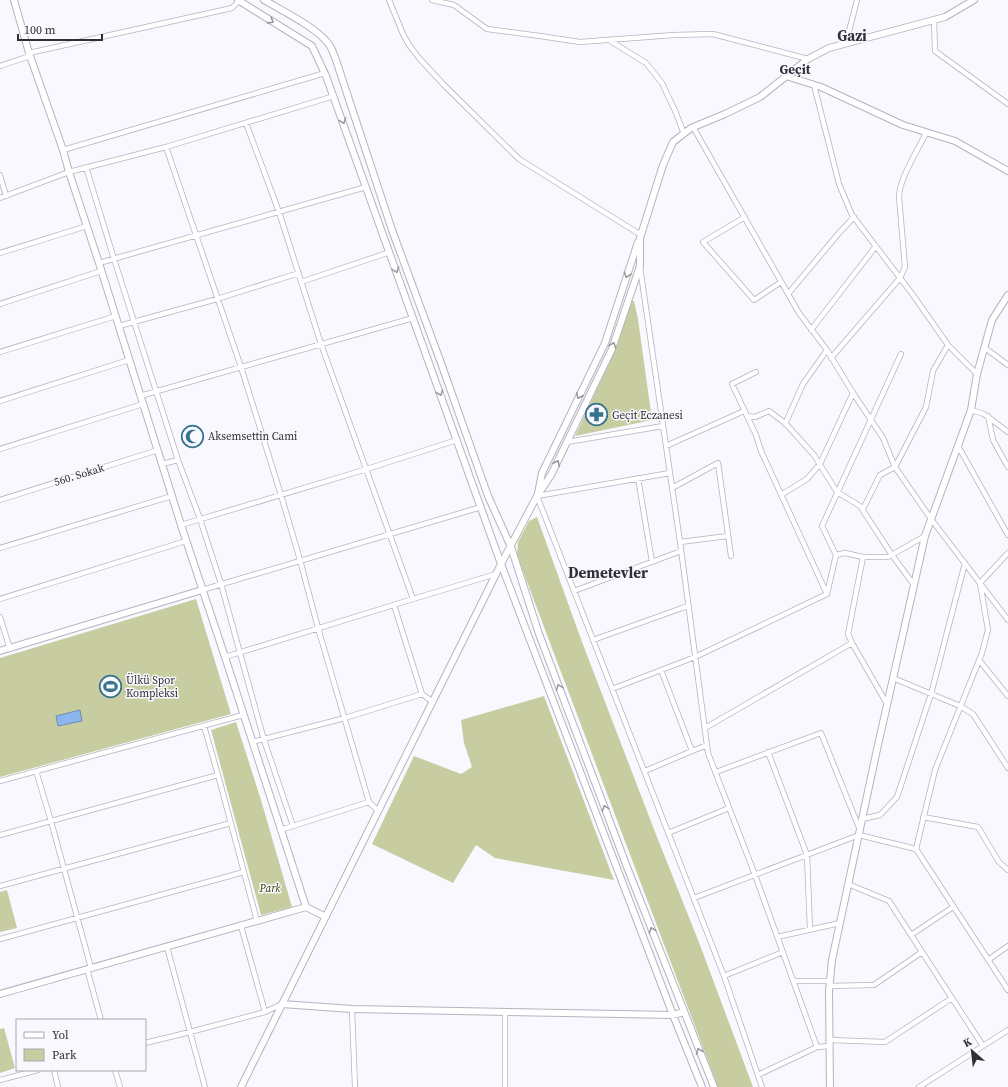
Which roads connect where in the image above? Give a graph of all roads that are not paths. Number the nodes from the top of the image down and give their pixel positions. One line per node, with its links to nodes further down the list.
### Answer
1 (14, 0): 12 (street)
2 (238, 0): 12 (street); 15 (street, one-way to 15)
3 (264, 0): 116 (street)
4 (389, 0): 38 (street)
5 (432, 0): 8 (street)
6 (857, 0): 11 (street)
7 (974, 0): 9 (street)
8 (454, 2): 10 (street)
9 (934, 20): 11 (street); 19 (street)
10 (610, 40): 13 (street); 23 (street)
11 (849, 42): 13 (street)
12 (30, 55): 14 (street); 25 (street)
13 (808, 58): 16 (street)
14 (0, 66)
15 (325, 73): 18 (street); 25 (street)
16 (786, 76): 17 (street); 21 (street)
17 (814, 85): 22 (street); 35 (street)
18 (334, 96): 20 (street); 30 (street, one-way to 30)
19 (1008, 104)
20 (246, 123): 24 (street); 33 (street)
21 (693, 127): 23 (street); 34 (street)
22 (926, 133): 27 (street); 47 (street)
23 (684, 134): 38 (street)
24 (166, 147): 26 (street); 37 (street)
25 (62, 150): 28 (street)
26 (86, 167): 28 (street); 42 (street)
27 (1008, 171)
28 (69, 172): 31 (street); 36 (street)
29 (0, 175): 31 (street)
30 (366, 187): 33 (street); 40 (street)
31 (6, 196): 32 (street)
32 (0, 198)
33 (279, 212): 37 (street); 46 (street)
34 (745, 217): 49 (street); 49 (street)
35 (854, 217): 39 (street); 50 (street)
36 (87, 226): 41 (street); 43 (street)
37 (196, 236): 42 (street); 52 (street)
38 (640, 237): 44 (street); 103 (street, one-way to 103)
39 (876, 246): 47 (street); 58 (street)
40 (390, 252): 48 (street); 55 (street, one-way to 55)
41 (0, 253)
42 (114, 259): 43 (street); 56 (street)
43 (99, 263): 45 (street)
44 (640, 266): 82 (street); 85 (street, one-way to 44)
45 (102, 271): 53 (street); 54 (street)
46 (299, 273): 48 (street); 52 (street)
47 (900, 278): 60 (street); 65 (street)
48 (301, 282): 59 (street)
49 (781, 282): 50 (street)
50 (788, 294): 58 (street)
51 (1008, 295): 61 (street)
52 (217, 299): 56 (street); 68 (street)
53 (0, 304)
54 (116, 316): 57 (street); 63 (street)
55 (413, 318): 59 (street); 84 (street, one-way to 84)
56 (134, 322): 57 (street); 71 (street)
57 (119, 326): 66 (street)
58 (811, 330): 62 (street)
59 (321, 344): 68 (street); 95 (street)
60 (948, 345): 70 (street); 93 (street)
61 (985, 348): 67 (street); 70 (street)
62 (827, 350): 65 (street); 81 (street)
63 (0, 352)
64 (901, 354): 80 (street)
65 (831, 358): 72 (street)
66 (129, 360): 73 (street); 74 (street)
67 (1008, 365)
68 (241, 367): 71 (street); 100 (street)
69 (756, 372): 77 (street)
70 (977, 374): 76 (street)
71 (156, 391): 73 (street); 90 (street)
72 (853, 394): 80 (street); 92 (street)
73 (140, 396): 75 (street)
74 (0, 401)
75 (143, 404): 88 (street); 89 (street)
76 (971, 410): 79 (street); 87 (street)
77 (744, 411): 78 (street); 86 (street)
78 (747, 416): 81 (street); 101 (street)
79 (988, 416): 83 (street); 94 (street)
80 (871, 419): 93 (street); 99 (street)
81 (785, 424): 92 (street)
82 (663, 426): 85 (street); 86 (street)
83 (1008, 432)
84 (457, 440): 95 (street); 105 (street)
85 (567, 442): 103 (street, one-way to 85)
86 (666, 446): 96 (street)
87 (958, 446): 108 (street); 111 (street)
88 (0, 449)
89 (158, 450): 91 (street); 104 (street, 560. Sokak)
90 (178, 460): 91 (street); 107 (street)
91 (162, 464): 102 (street)
92 (820, 464): 99 (street); 101 (street)
93 (895, 467): 106 (street); 108 (street)
94 (1008, 467)
95 (367, 469): 100 (street); 110 (street)
96 (670, 473): 97 (street); 98 (street)
97 (638, 478): 103 (street); 125 (street)
98 (672, 488): 112 (street); 115 (street)
99 (838, 492): 106 (street); 120 (street)
100 (281, 495): 107 (street); 124 (street)
101 (781, 495): 134 (street)
102 (172, 496): 109 (street); 117 (street)
103 (537, 496): 116 (street); 133 (street)
104 (0, 500)
105 (481, 507): 110 (street); 127 (street)
106 (862, 509): 121 (street)
107 (200, 519): 109 (street); 130 (street)
108 (931, 519): 113 (street); 126 (street)
109 (181, 525): 114 (street)
110 (390, 534): 124 (street); 136 (street)
111 (1008, 535)
112 (728, 536): 115 (street); 122 (street)
113 (925, 536): 121 (street); 131 (street)
114 (186, 542): 132 (street); 135 (street)
115 (680, 542): 118 (street)
116 (511, 547): 127 (street); 222 (street, one-way to 116)
117 (0, 548)
118 (681, 552): 125 (street); 138 (street)
119 (1008, 553): 129 (street)
120 (836, 555): 123 (street); 134 (street)
121 (892, 555): 123 (street); 131 (street)
122 (731, 556)
123 (863, 557): 143 (street)
124 (300, 560): 130 (street); 141 (street)
125 (652, 562): 133 (street)
126 (965, 563): 129 (street); 154 (street)
127 (502, 564): 128 (street); 223 (street)
128 (496, 574): 136 (street); 156 (street)
129 (980, 583): 140 (street); 149 (street)
130 (221, 584): 132 (street); 146 (street)
131 (914, 585): 151 (street)
132 (202, 590): 144 (street); 147 (street)
133 (574, 591): 142 (street)
134 (827, 594): 148 (street)
135 (0, 599)
136 (413, 599): 137 (street)
137 (394, 605): 141 (street); 153 (street)
138 (688, 606): 142 (street); 148 (street)
139 (0, 618): 144 (street)
140 (1008, 620)
141 (318, 628): 146 (street); 160 (street)
142 (593, 640): 152 (street)
143 (852, 643): 157 (street); 162 (street)
144 (10, 649): 145 (street)
145 (0, 651)
146 (240, 652): 147 (street); 163 (street)
147 (225, 657): 159 (street)
148 (695, 657): 150 (street); 162 (street)
149 (979, 660): 155 (street); 158 (street)
150 (661, 670): 152 (street); 166 (street)
151 (893, 678): 154 (street); 157 (street)
152 (612, 689): 170 (street)
153 (422, 694): 156 (street); 160 (street)
154 (931, 694): 158 (street); 178 (street)
155 (1008, 696)
156 (433, 702): 176 (street)
157 (887, 704): 178 (street)
158 (960, 706): 168 (street); 177 (street)
159 (243, 715): 161 (street); 164 (street)
160 (345, 718): 163 (street); 174 (street)
161 (204, 726): 169 (street); 172 (street)
162 (705, 728): 165 (street)
163 (264, 740): 164 (street); 181 (street)
164 (252, 742): 182 (street)
165 (707, 746): 166 (street); 171 (street)
166 (692, 751): 170 (street)
167 (768, 752): 171 (street); 184 (street); 187 (street)
168 (1008, 768)
169 (36, 771): 173 (street); 179 (street)
170 (645, 771): 183 (street)
171 (716, 772): 175 (street)
172 (218, 775): 179 (street); 180 (street)
173 (0, 781)
174 (369, 802): 176 (street); 181 (street)
175 (729, 808): 183 (street); 191 (street)
176 (378, 811): 198 (street)
177 (923, 817): 186 (street); 189 (street)
178 (862, 819): 184 (street)
179 (51, 821): 185 (street); 188 (street)
180 (231, 823): 188 (street); 190 (street)
181 (293, 826): 182 (street)
182 (280, 830): 195 (street)
183 (668, 832): 194 (street)
184 (859, 833): 186 (street); 187 (street); 192 (street)
185 (0, 835)
186 (916, 849): 196 (street)
187 (807, 855): 191 (street); 202 (street)
188 (64, 868): 193 (street); 197 (street)
189 (1008, 870)
190 (244, 872): 197 (street); 199 (street)
191 (755, 875): 194 (street); 204 (street)
192 (848, 884): 200 (street); 203 (street)
193 (0, 886)
194 (694, 898): 212 (street)
195 (306, 907): 198 (street); 199 (street)
196 (954, 907): 203 (street); 210 (street)
197 (77, 917): 205 (street); 211 (street)
198 (326, 917): 218 (street)
199 (257, 921): 201 (street)
200 (840, 923): 202 (street); 214 (street)
201 (241, 926): 207 (street); 220 (street)
202 (810, 929): 204 (street)
203 (911, 935): 209 (street)
204 (777, 937): 208 (street)
205 (0, 939)
206 (1008, 946): 210 (street)
207 (167, 947): 211 (street); 226 (street)
208 (783, 952): 212 (street); 213 (street)
209 (922, 952): 214 (street); 217 (street)
210 (988, 960): 215 (street)
211 (89, 969): 216 (street); 224 (street)
212 (724, 976): 234 (street)
213 (793, 981): 214 (street); 230 (street)
214 (830, 984): 228 (street)
215 (1008, 990)
216 (0, 994)
217 (952, 998): 228 (street); 229 (street)
218 (282, 1004): 219 (street); 220 (street); 239 (street)
219 (352, 1009): 221 (street); 240 (street)
220 (265, 1012): 226 (street)
221 (505, 1012): 223 (street); 241 (street)
222 (684, 1012): 223 (street); 243 (street, one-way to 222)
223 (673, 1015): 242 (street)
224 (101, 1019)
225 (1008, 1030): 229 (street)
226 (190, 1032): 227 (street); 238 (street)
227 (146, 1042)
228 (830, 1043): 230 (street); 245 (street)
229 (983, 1046): 246 (street)
230 (817, 1047): 234 (street)
231 (34, 1071): 235 (street)
232 (54, 1071): 236 (street)
233 (115, 1071): 237 (street)
234 (758, 1075): 244 (street)
235 (0, 1080)
236 (58, 1087)
237 (120, 1087)
238 (205, 1087)
239 (241, 1087)
240 (355, 1087)
241 (505, 1087)
242 (702, 1087)
243 (714, 1087)
244 (762, 1087)
245 (830, 1087)
246 (919, 1087)

